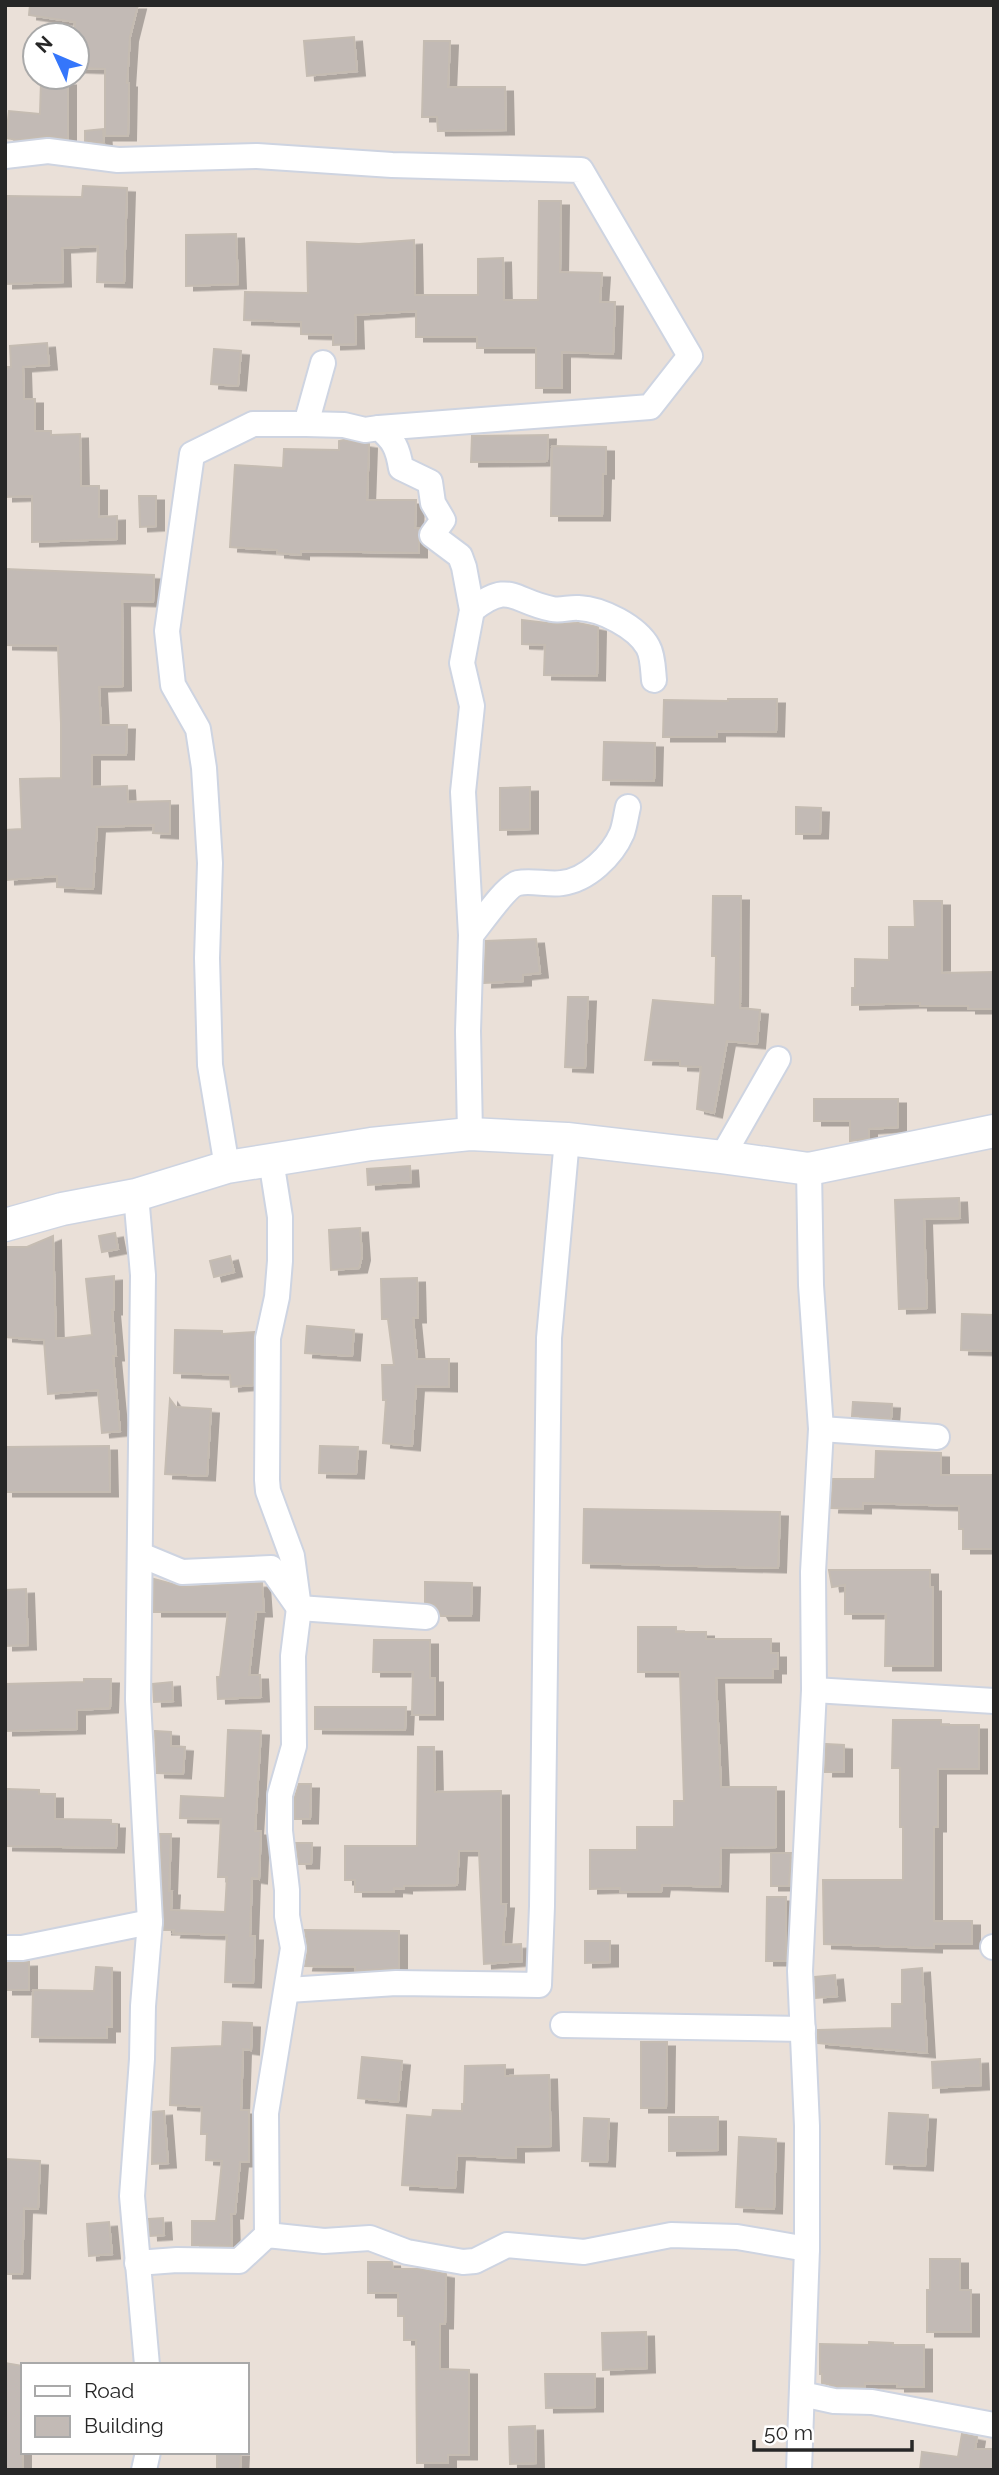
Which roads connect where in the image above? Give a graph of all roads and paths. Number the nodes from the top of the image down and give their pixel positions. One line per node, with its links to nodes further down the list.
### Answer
1 (5, 156): 4 (street)
2 (323, 363): 3 (street)
3 (306, 424): 4 (street); 15 (street)
4 (379, 428): 5 (street)
5 (472, 610): 6 (street); 8 (street)
6 (654, 680)
7 (628, 807): 8 (street)
8 (471, 935): 11 (street)
9 (778, 1059): 13 (street)
10 (994, 1131): 16 (street)
11 (470, 1134): 12 (street); 14 (street)
12 (567, 1139): 13 (street); 28 (street)
13 (722, 1157): 16 (street)
14 (271, 1160): 15 (street); 22 (street)
15 (227, 1167): 17 (street)
16 (810, 1169): 19 (street)
17 (136, 1195): 18 (street); 21 (street)
18 (5, 1225)
19 (821, 1429): 20 (street); 24 (street)
20 (937, 1437)
21 (141, 1555): 22 (street); 26 (street)
22 (299, 1608): 23 (street); 28 (street)
23 (426, 1617)
24 (814, 1690): 25 (street); 30 (street)
25 (994, 1701)
26 (150, 1922): 27 (street); 33 (street)
27 (5, 1948)
28 (288, 1990): 31 (street)
29 (564, 2025): 30 (street)
30 (803, 2029): 32 (street)
31 (267, 2235): 32 (street); 33 (street)
32 (807, 2249): 35 (street)
33 (137, 2263): 34 (street)
34 (147, 2363)
35 (802, 2394): 36 (street); 37 (street)
36 (994, 2425)
37 (799, 2470)

